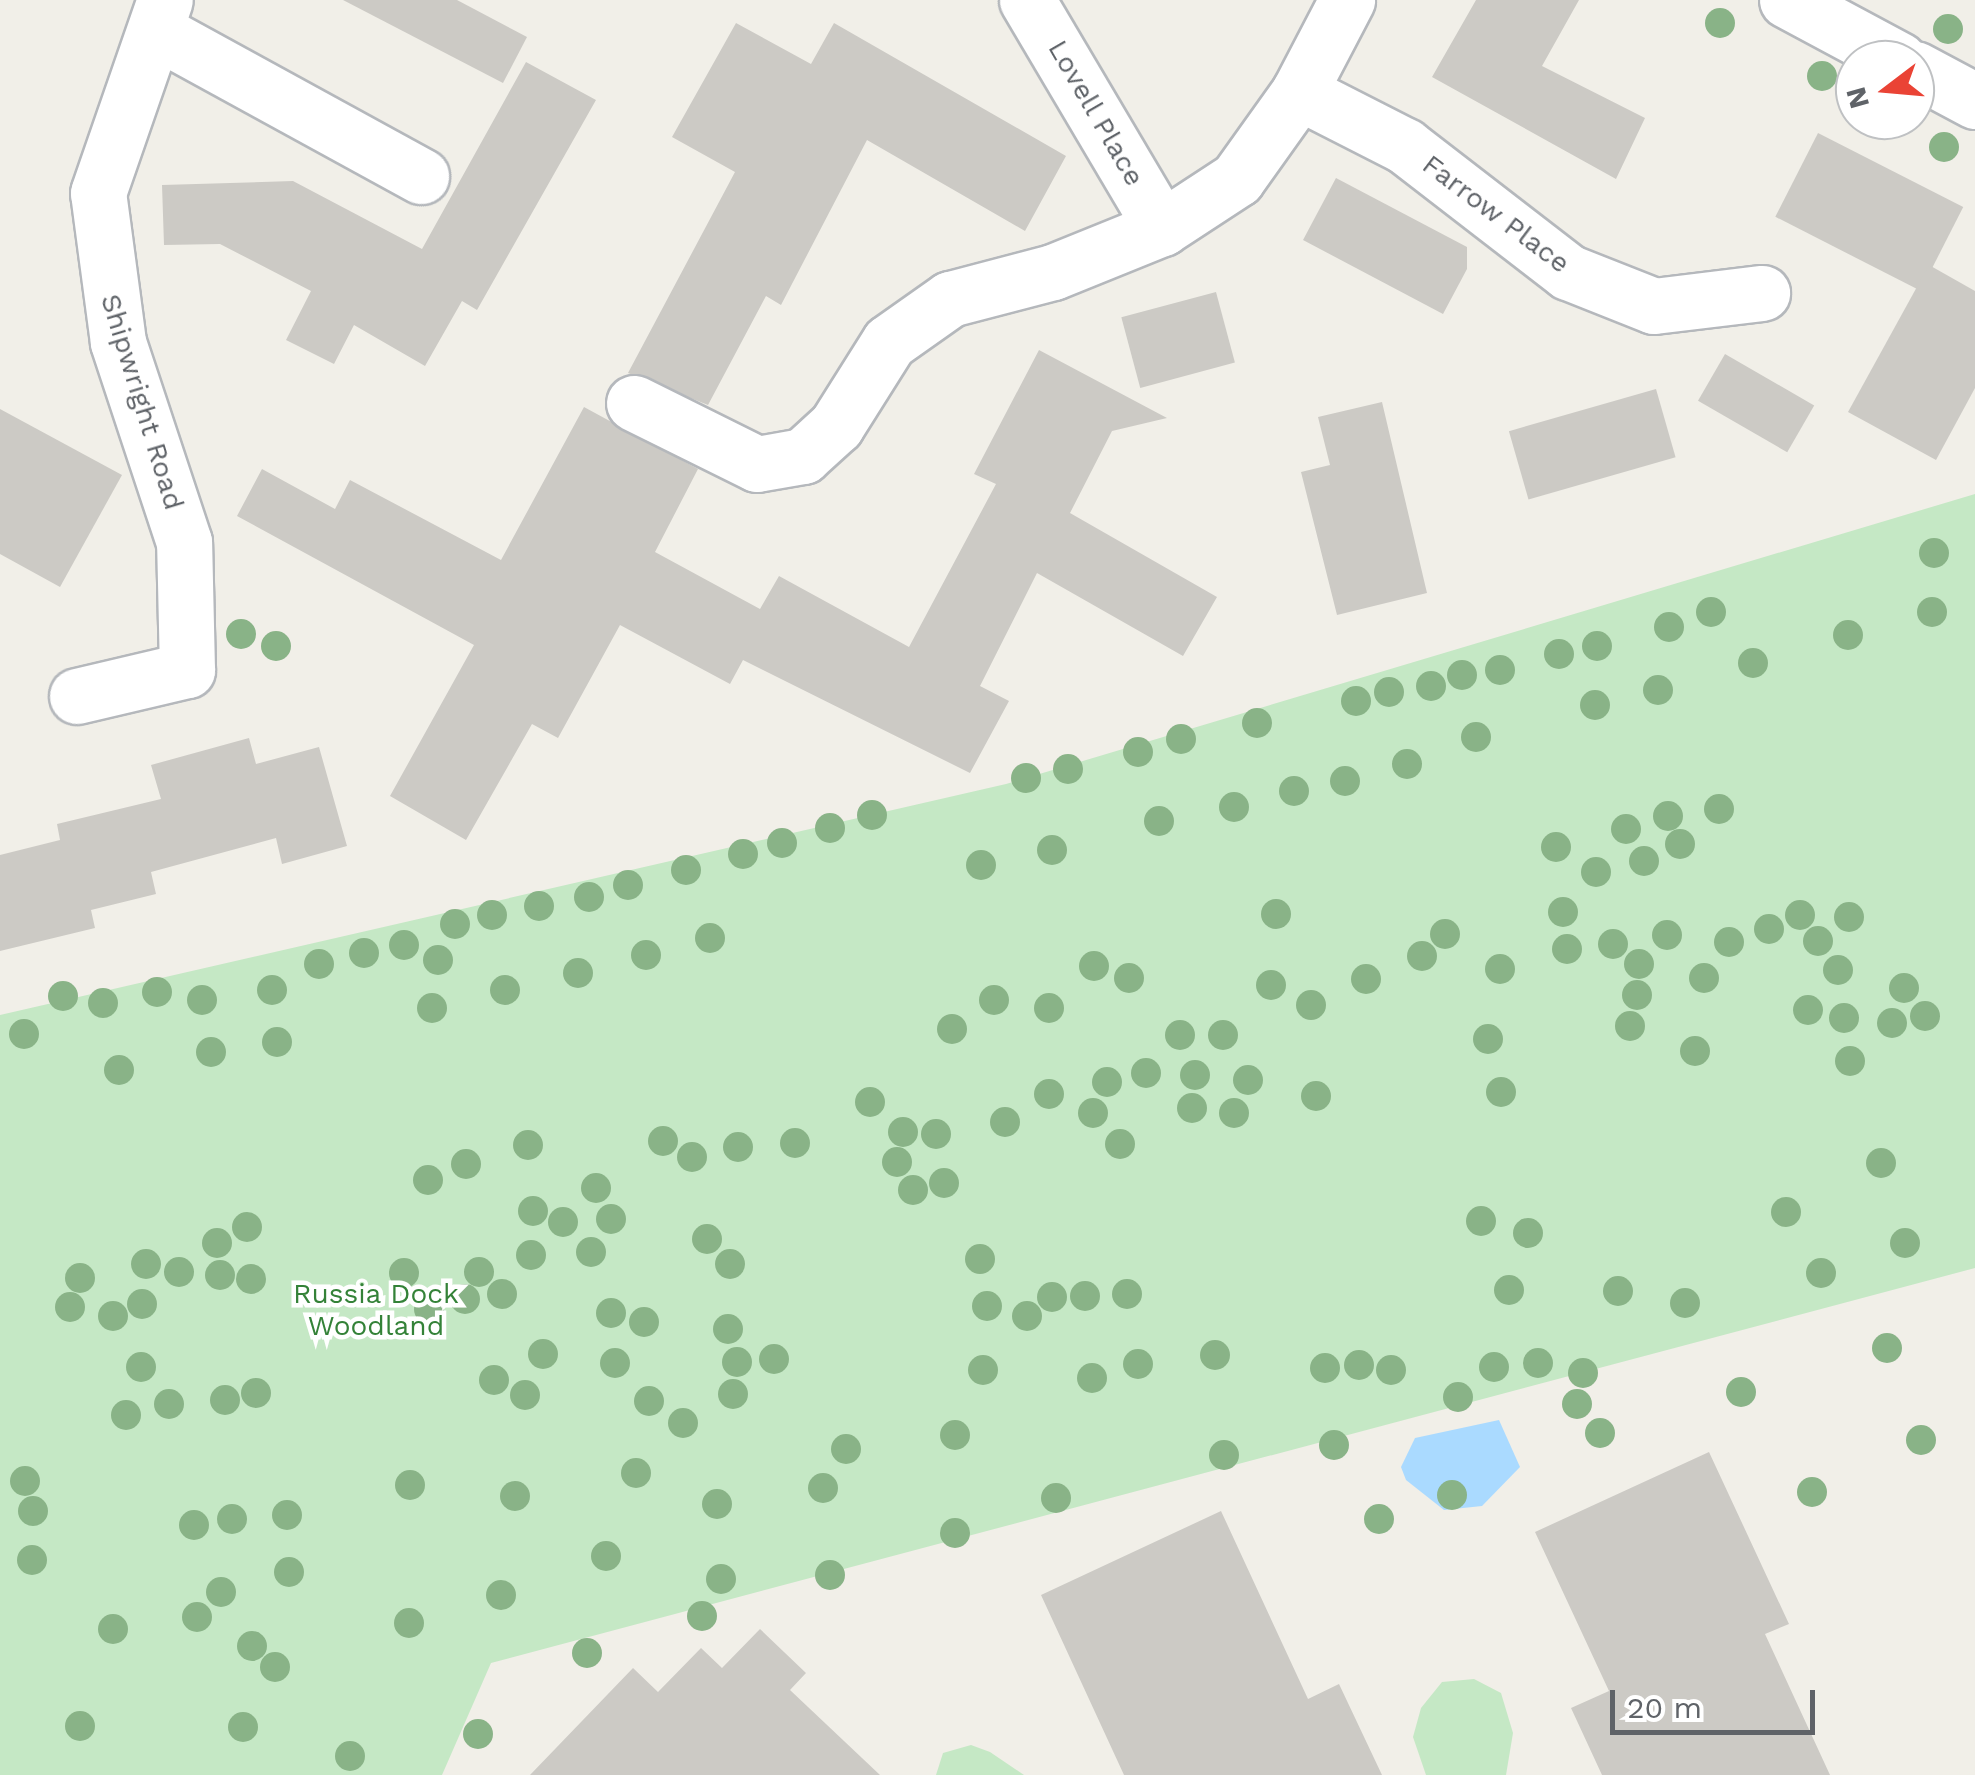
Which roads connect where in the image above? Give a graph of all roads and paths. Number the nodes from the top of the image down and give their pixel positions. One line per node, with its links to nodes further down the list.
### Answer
1 (1027, 0): 10 (street, Lovell Place)
2 (1346, 0): 7 (street)
3 (1787, 0): 5 (street)
4 (162, 16): 9 (street, Shipwright Road); 13 (street, Shipwright Road)
5 (1862, 40)
6 (1935, 80): 8 (street)
7 (1299, 92): 10 (street); 11 (street, Farrow Place)
8 (1975, 101)
9 (422, 176)
10 (1162, 228): 12 (street)
11 (1762, 293)
12 (634, 403)
13 (77, 696)

